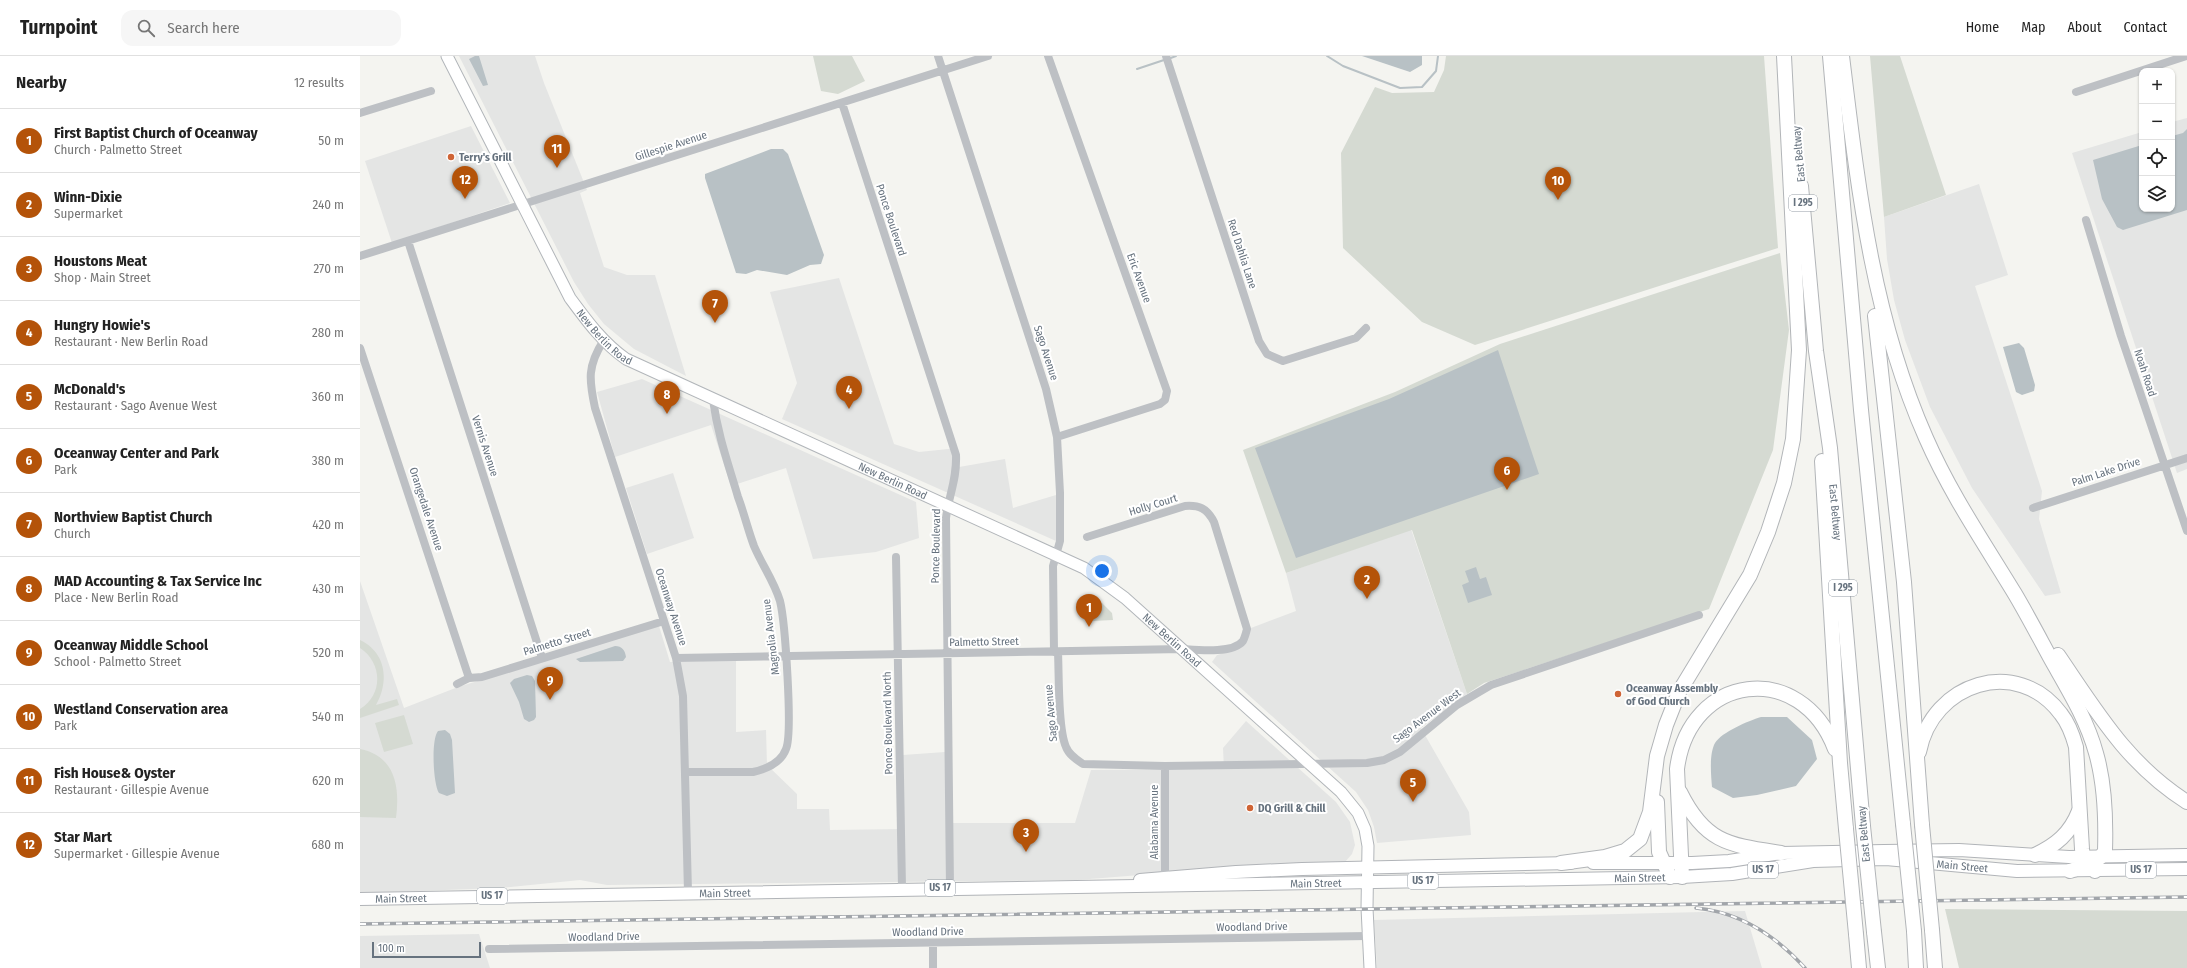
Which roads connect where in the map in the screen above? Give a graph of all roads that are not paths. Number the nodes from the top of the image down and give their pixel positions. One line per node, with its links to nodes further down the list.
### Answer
1 (447, 56): 16 (street, New Berlin Road)
2 (938, 56): 11 (street, Sago Avenue)
3 (988, 56): 11 (street, Gillespie Avenue)
4 (1048, 56): 26 (street, Eric Avenue)
5 (1166, 56): 21 (street, Red Dahlia Lane)
6 (1784, 56): 48 (highway)
7 (1790, 56): 24 (highway, East Beltway / I 295)
8 (1830, 56): 83 (highway, bridge)
9 (1842, 56): 17 (highway)
10 (2186, 56): 13 (street)
11 (943, 71): 14 (street, Gillespie Avenue); 26 (street, Sago Avenue)
12 (431, 91): 15 (street)
13 (2076, 92)
14 (842, 103): 16 (street, Gillespie Avenue); 29 (street, Ponce Boulevard)
15 (360, 113)
16 (522, 205): 19 (street, Gillespie Avenue); 22 (street, New Berlin Road)
17 (1863, 215): 35 (highway); 53 (highway)
18 (2086, 220): 28 (street, Noah Road)
19 (408, 241): 20 (street, Gillespie Avenue); 44 (street, Vernis Avenue)
20 (360, 256)
21 (1366, 328)
22 (604, 340): 25 (street, New Berlin Road); 38 (street, Oceanway Avenue)
23 (360, 348): 46 (street, Orangedale Avenue)
24 (1816, 350): 50 (highway); 82 (highway, East Beltway / I 295, bridge)
25 (713, 400): 29 (street, New Berlin Road); 43 (street, Magnolia Avenue)
26 (1057, 437): 33 (street, Sago Avenue)
27 (2187, 458): 28 (street, Palm Lake Drive)
28 (2166, 465): 30 (street, Palm Lake Drive); 31 (street, Noah Road)
29 (948, 504): 33 (street, New Berlin Road); 41 (street, Ponce Boulevard)
30 (2032, 508)
31 (2187, 531)
32 (1087, 537): 36 (street, Holly Court)
33 (1056, 553): 39 (street, New Berlin Road); 40 (street, Sago Avenue)
34 (896, 556): 42 (street, Ponce Boulevard North)
35 (2016, 596): 56 (highway); 61 (highway)
36 (1238, 597): 39 (street, Palmetto Street)
37 (1699, 615): 49 (street, Sago Avenue West)
38 (664, 621): 44 (street, Palmetto Street); 45 (street, Oceanway Avenue)
39 (1182, 649): 40 (street, Palmetto Street); 49 (street, New Berlin Road)
40 (1056, 652): 41 (street, Palmetto Street); 51 (street, Sago Avenue)
41 (947, 654): 42 (street, Palmetto Street); 73 (street, Ponce Boulevard)
42 (898, 655): 43 (street, Palmetto Street); 72 (street, Ponce Boulevard North)
43 (786, 656): 45 (street, Palmetto Street); 54 (street, Magnolia Avenue)
44 (542, 658): 46 (street, Palmetto Street)
45 (676, 658): 54 (street, Oceanway Avenue)
46 (469, 678): 47 (street, Palmetto Street)
47 (457, 684)
48 (1657, 756): 62 (highway); 63 (highway)
49 (1308, 762): 52 (street, Sago Avenue West); 65 (street, New Berlin Road)
50 (1840, 763): 55 (highway); 81 (highway, bridge)
51 (1083, 764): 52 (street, Sago Avenue West)
52 (1165, 766): 69 (street, Alabama Avenue)
53 (1916, 766): 57 (highway); 84 (highway, bridge)
54 (686, 772): 74 (street, Oceanway Avenue)
55 (1678, 788): 58 (highway); 68 (highway)
56 (2187, 802)
57 (2079, 810): 59 (highway); 64 (highway)
58 (1781, 853): 59 (main road, Main Street / US 17); 68 (main road, Main Street / US 17)
59 (2034, 855): 64 (main road, Main Street / US 17)
60 (2187, 855): 61 (main road, US 17)
61 (2102, 856): 64 (highway)
62 (1561, 863): 63 (main road, Main Street / US 17); 65 (main road, Main Street / US 17)
63 (1664, 864): 68 (highway)
64 (2089, 864): 66 (main road, Main Street / US 17); 67 (highway)
65 (1368, 868): 69 (main road, Main Street / US 17); 70 (street, New Berlin Road)
66 (2187, 869)
67 (2070, 871): 68 (main road, Main Street / US 17)
68 (1678, 872): 70 (main road, Main Street / US 17)
69 (1165, 877): 71 (main road, Main Street / US 17)
70 (1367, 882): 71 (main road, Main Street / US 17); 76 (street, New Berlin Road)
71 (1091, 885): 73 (main road, Main Street / US 17)
72 (902, 888): 73 (main road, Main Street / US 17); 74 (main road, Main Street / US 17)
73 (950, 888)
74 (688, 892): 75 (main road, Main Street / US 17)
75 (360, 899)
76 (1368, 936): 77 (street, Woodland Drive); 80 (street, New Berlin Road)
77 (933, 943): 78 (street, Woodland Drive); 79 (street)
78 (489, 949)
79 (933, 968)
80 (1370, 968)
81 (1860, 968)
82 (1878, 968)
83 (1916, 968)
84 (1936, 968)

